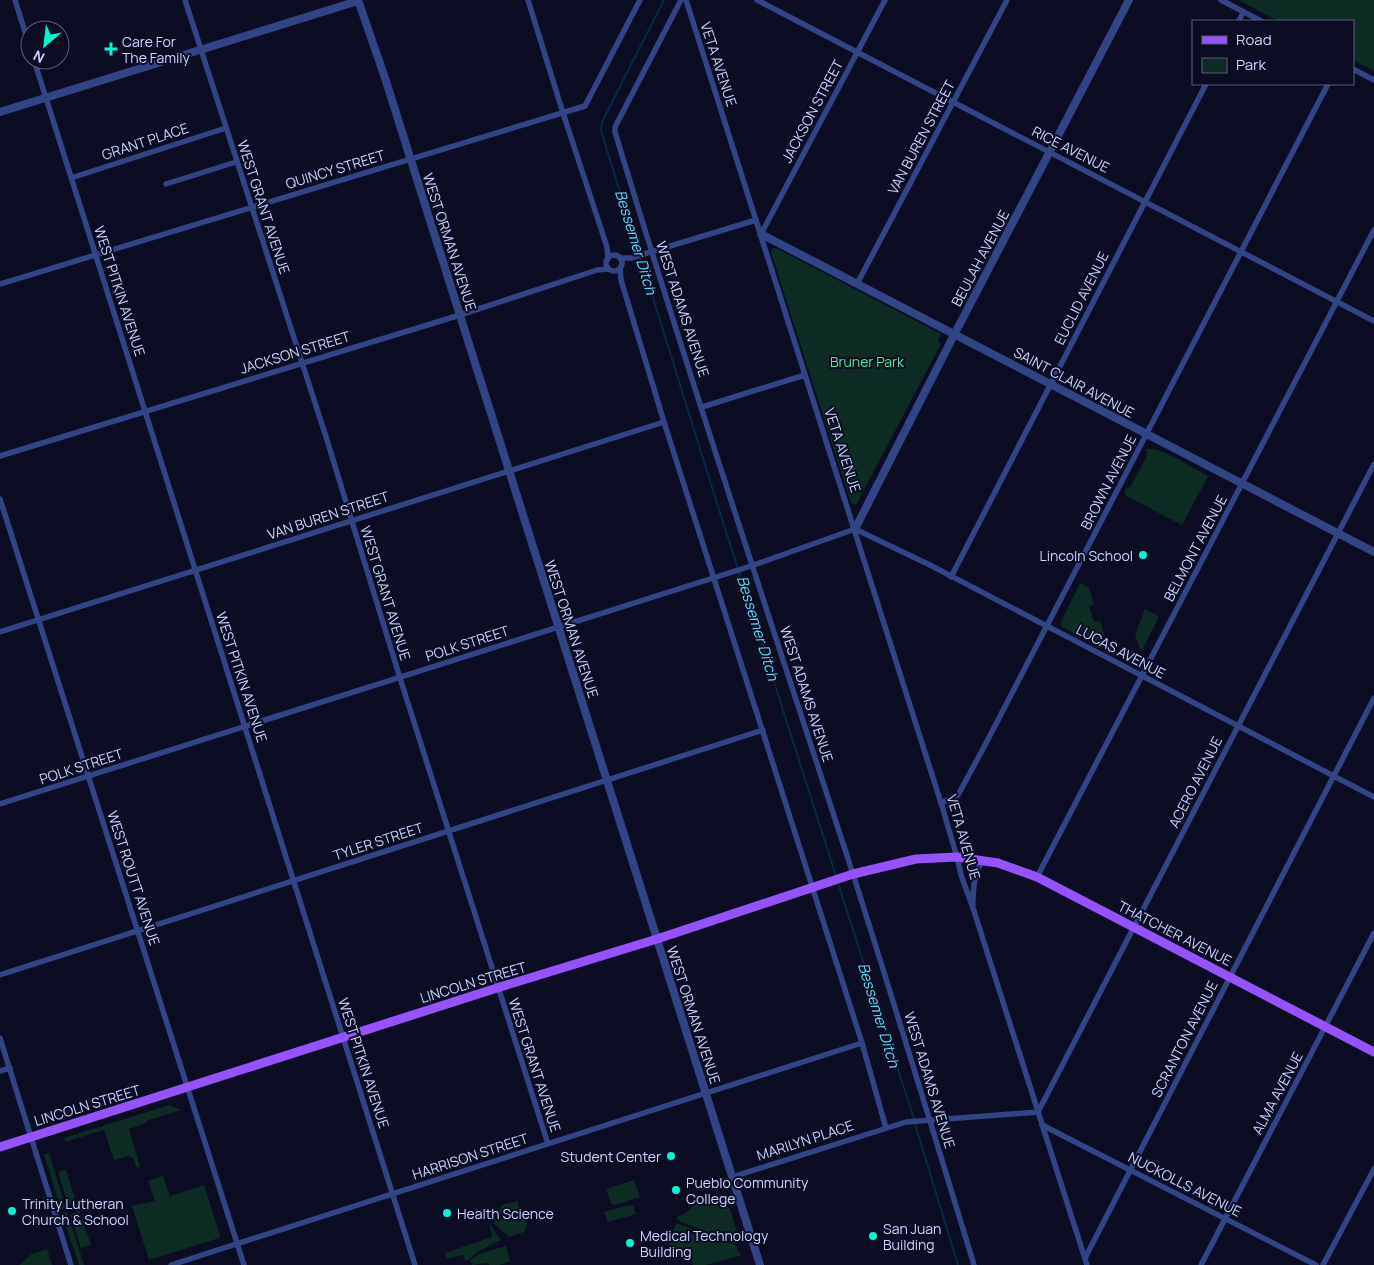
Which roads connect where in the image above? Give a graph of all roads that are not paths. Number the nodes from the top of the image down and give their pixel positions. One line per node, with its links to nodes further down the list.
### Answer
1 (15, 0): 14 (street)
2 (185, 0): 17 (street, WEST GRANT AVENUE)
3 (359, 0): 17 (street); 30 (street, WEST ORMAN AVENUE)
4 (528, 0): 27 (street)
5 (640, 0): 27 (street, QUINCY STREET)
6 (681, 0): 39 (street, WEST ADAMS AVENUE)
7 (686, 0): 36 (street, VETA AVENUE)
8 (885, 0): 18 (street, JACKSON STREET)
9 (1007, 0): 25 (street, VAN BUREN STREET)
10 (1129, 0): 29 (street, BEULAH AVENUE)
11 (1220, 0): 13 (street)
12 (760, 1): 18 (street, RICE AVENUE)
13 (1243, 12): 15 (street); 16 (street)
14 (21, 20)
15 (1239, 20)
16 (1259, 20)
17 (200, 50): 24 (street); 28 (street, WEST GRANT AVENUE)
18 (858, 52): 25 (street, RICE AVENUE); 38 (street, JACKSON STREET)
19 (37, 70): 24 (street, WEST PITKIN AVENUE)
20 (1354, 70): 21 (street)
21 (1374, 80)
22 (1205, 85): 34 (street, EUCLID AVENUE)
23 (1327, 85): 40 (street, BROWN AVENUE)
24 (46, 96): 26 (street); 32 (street, WEST PITKIN AVENUE)
25 (954, 102): 29 (street, RICE AVENUE); 44 (street, VAN BUREN STREET)
26 (0, 112)
27 (563, 113): 30 (street, QUINCY STREET); 42 (street)
28 (226, 128): 31 (street, WEST GRANT AVENUE); 32 (street, GRANT PLACE)
29 (1050, 153): 34 (street, RICE AVENUE); 48 (street, BEULAH AVENUE)
30 (411, 159): 35 (street, QUINCY STREET); 46 (street, WEST ORMAN AVENUE)
31 (236, 162): 33 (street); 35 (street, WEST GRANT AVENUE)
32 (71, 178): 41 (street, WEST PITKIN AVENUE)
33 (166, 184)
34 (1145, 202): 40 (street, RICE AVENUE); 51 (street, EUCLID AVENUE)
35 (252, 207): 41 (street, QUINCY STREET); 49 (street, WEST GRANT AVENUE)
36 (756, 220): 38 (street, VETA AVENUE); 39 (street, JACKSON STREET)
37 (1374, 230): 45 (street, BELMONT AVENUE)
38 (761, 234): 44 (street, SAINT CLAIR AVENUE); 50 (street, VETA AVENUE)
39 (648, 252): 42 (street, JACKSON STREET); 52 (street, WEST ADAMS AVENUE)
40 (1242, 252): 45 (street, RICE AVENUE); 55 (street, BROWN AVENUE)
41 (96, 255): 43 (street, QUINCY STREET); 53 (street, WEST PITKIN AVENUE)
42 (614, 263): 46 (street, JACKSON STREET); 54 (street)
43 (0, 284)
44 (857, 284): 48 (street, SAINT CLAIR AVENUE)
45 (1337, 301): 47 (street, RICE AVENUE); 60 (street, BELMONT AVENUE)
46 (460, 314): 49 (street, JACKSON STREET); 58 (street, WEST ORMAN AVENUE)
47 (1374, 321)
48 (954, 335): 51 (street, SAINT CLAIR AVENUE); 63 (street, BEULAH AVENUE)
49 (302, 363): 53 (street, JACKSON STREET); 62 (street, WEST GRANT AVENUE)
50 (805, 374): 52 (street); 63 (street, VETA AVENUE)
51 (1050, 384): 55 (street, SAINT CLAIR AVENUE); 68 (street, EUCLID AVENUE)
52 (702, 407): 66 (street, WEST ADAMS AVENUE)
53 (145, 411): 56 (street, JACKSON STREET); 67 (street, WEST PITKIN AVENUE)
54 (664, 422): 58 (street, VAN BUREN STREET); 69 (street)
55 (1146, 434): 60 (street, SAINT CLAIR AVENUE); 71 (street, BROWN AVENUE)
56 (0, 456)
57 (1374, 464): 59 (street, ACERO AVENUE)
58 (509, 471): 62 (street, VAN BUREN STREET); 72 (street, WEST ORMAN AVENUE)
59 (1372, 473): 64 (street, ACERO AVENUE)
60 (1243, 484): 64 (street, SAINT CLAIR AVENUE); 74 (street, BELMONT AVENUE)
61 (0, 499): 70 (street, WEST ROUTT AVENUE)
62 (351, 521): 67 (street, VAN BUREN STREET); 75 (street, WEST GRANT AVENUE)
63 (855, 529): 66 (street, POLK STREET); 68 (street, LUCAS AVENUE); 84 (street, VETA AVENUE)
64 (1338, 533): 65 (street, SAINT CLAIR AVENUE); 77 (street, ACERO AVENUE)
65 (1374, 552)
66 (751, 566): 69 (street, POLK STREET); 89 (street, WEST ADAMS AVENUE)
67 (195, 570): 70 (street, VAN BUREN STREET); 78 (street, WEST PITKIN AVENUE)
68 (951, 577): 71 (street, LUCAS AVENUE)
69 (714, 578): 72 (street, POLK STREET); 79 (street)
70 (38, 620): 73 (street, VAN BUREN STREET); 80 (street, WEST ROUTT AVENUE)
71 (1046, 626): 74 (street, LUCAS AVENUE); 84 (street, BROWN AVENUE)
72 (558, 627): 75 (street, POLK STREET); 82 (street, WEST ORMAN AVENUE)
73 (0, 632)
74 (1141, 676): 77 (street, LUCAS AVENUE); 90 (street, BELMONT AVENUE)
75 (400, 678): 78 (street, POLK STREET); 86 (street, WEST GRANT AVENUE)
76 (1374, 698): 81 (street, SCRANTON AVENUE)
77 (1237, 726): 81 (street, LUCAS AVENUE); 94 (street, ACERO AVENUE)
78 (245, 727): 80 (street, POLK STREET); 91 (street, WEST PITKIN AVENUE)
79 (763, 730): 82 (street, TYLER STREET); 92 (street)
80 (88, 776): 85 (street, POLK STREET); 95 (street, WEST ROUTT AVENUE)
81 (1333, 776): 83 (street, LUCAS AVENUE); 99 (street, SCRANTON AVENUE)
82 (607, 780): 86 (street, TYLER STREET); 97 (street, WEST ORMAN AVENUE)
83 (1374, 797)
84 (941, 802): 87 (street, VETA AVENUE)
85 (0, 804)
86 (449, 831): 91 (street, TYLER STREET); 100 (street, WEST GRANT AVENUE)
87 (957, 857): 88 (main road, THATCHER AVENUE); 89 (main road, LINCOLN STREET); 93 (street, VETA AVENUE)
88 (983, 860): 90 (main road, THATCHER AVENUE); 93 (street, VETA AVENUE)
89 (848, 875): 92 (main road, LINCOLN STREET); 111 (street, WEST ADAMS AVENUE)
90 (1037, 877): 94 (main road, THATCHER AVENUE)
91 (294, 881): 95 (street, TYLER STREET); 102 (street, WEST PITKIN AVENUE)
92 (812, 888): 97 (main road, LINCOLN STREET); 104 (street)
93 (973, 908): 110 (street, VETA AVENUE)
94 (1134, 927): 99 (main road, THATCHER AVENUE); 110 (street, ACERO AVENUE)
95 (137, 931): 98 (street, TYLER STREET); 108 (street, WEST ROUTT AVENUE)
96 (1374, 933): 101 (street, ALMA AVENUE)
97 (657, 939): 100 (main road, LINCOLN STREET); 109 (street, WEST ORMAN AVENUE)
98 (0, 975)
99 (1230, 977): 101 (main road, THATCHER AVENUE); 118 (street, SCRANTON AVENUE)
100 (497, 988): 102 (main road, LINCOLN STREET); 115 (street, WEST GRANT AVENUE)
101 (1325, 1027): 105 (main road, THATCHER AVENUE); 121 (street, ALMA AVENUE)
102 (343, 1037): 108 (main road, LINCOLN STREET); 120 (street, WEST PITKIN AVENUE)
103 (0, 1038): 106 (street)
104 (862, 1043): 109 (street, HARRISON STREET); 113 (street)
105 (1374, 1052)
106 (10, 1068): 107 (street); 114 (street)
107 (0, 1071)
108 (187, 1088): 114 (main road, LINCOLN STREET); 122 (street, WEST ROUTT AVENUE)
109 (706, 1094): 115 (street, HARRISON STREET); 119 (street, WEST ORMAN AVENUE)
110 (1038, 1112): 111 (street); 112 (street, VETA AVENUE)
111 (930, 1121): 113 (street, MARILYN PLACE); 129 (street, WEST ADAMS AVENUE)
112 (1042, 1125): 118 (street, NUCKOLLS AVENUE); 123 (street, VETA AVENUE)
113 (886, 1128): 119 (street, MARILYN PLACE)
114 (32, 1137): 116 (main road, LINCOLN STREET); 124 (street)
115 (548, 1144): 120 (street, HARRISON STREET)
116 (0, 1147)
117 (1374, 1169): 133 (street)
118 (1130, 1170): 121 (street, NUCKOLLS AVENUE); 123 (street, SCRANTON AVENUE)
119 (732, 1177): 128 (street, WEST ORMAN AVENUE)
120 (392, 1194): 122 (street, HARRISON STREET); 127 (street, WEST PITKIN AVENUE)
121 (1225, 1219): 131 (street, ALMA AVENUE); 132 (street, NUCKOLLS AVENUE)
122 (237, 1244): 125 (street, HARRISON STREET); 126 (street, WEST ROUTT AVENUE)
123 (1085, 1258): 130 (street, VETA AVENUE)
124 (72, 1265)
125 (171, 1265)
126 (244, 1265)
127 (415, 1265)
128 (760, 1265)
129 (974, 1265)
130 (1087, 1265)
131 (1201, 1265)
132 (1316, 1265)
133 (1323, 1265)

